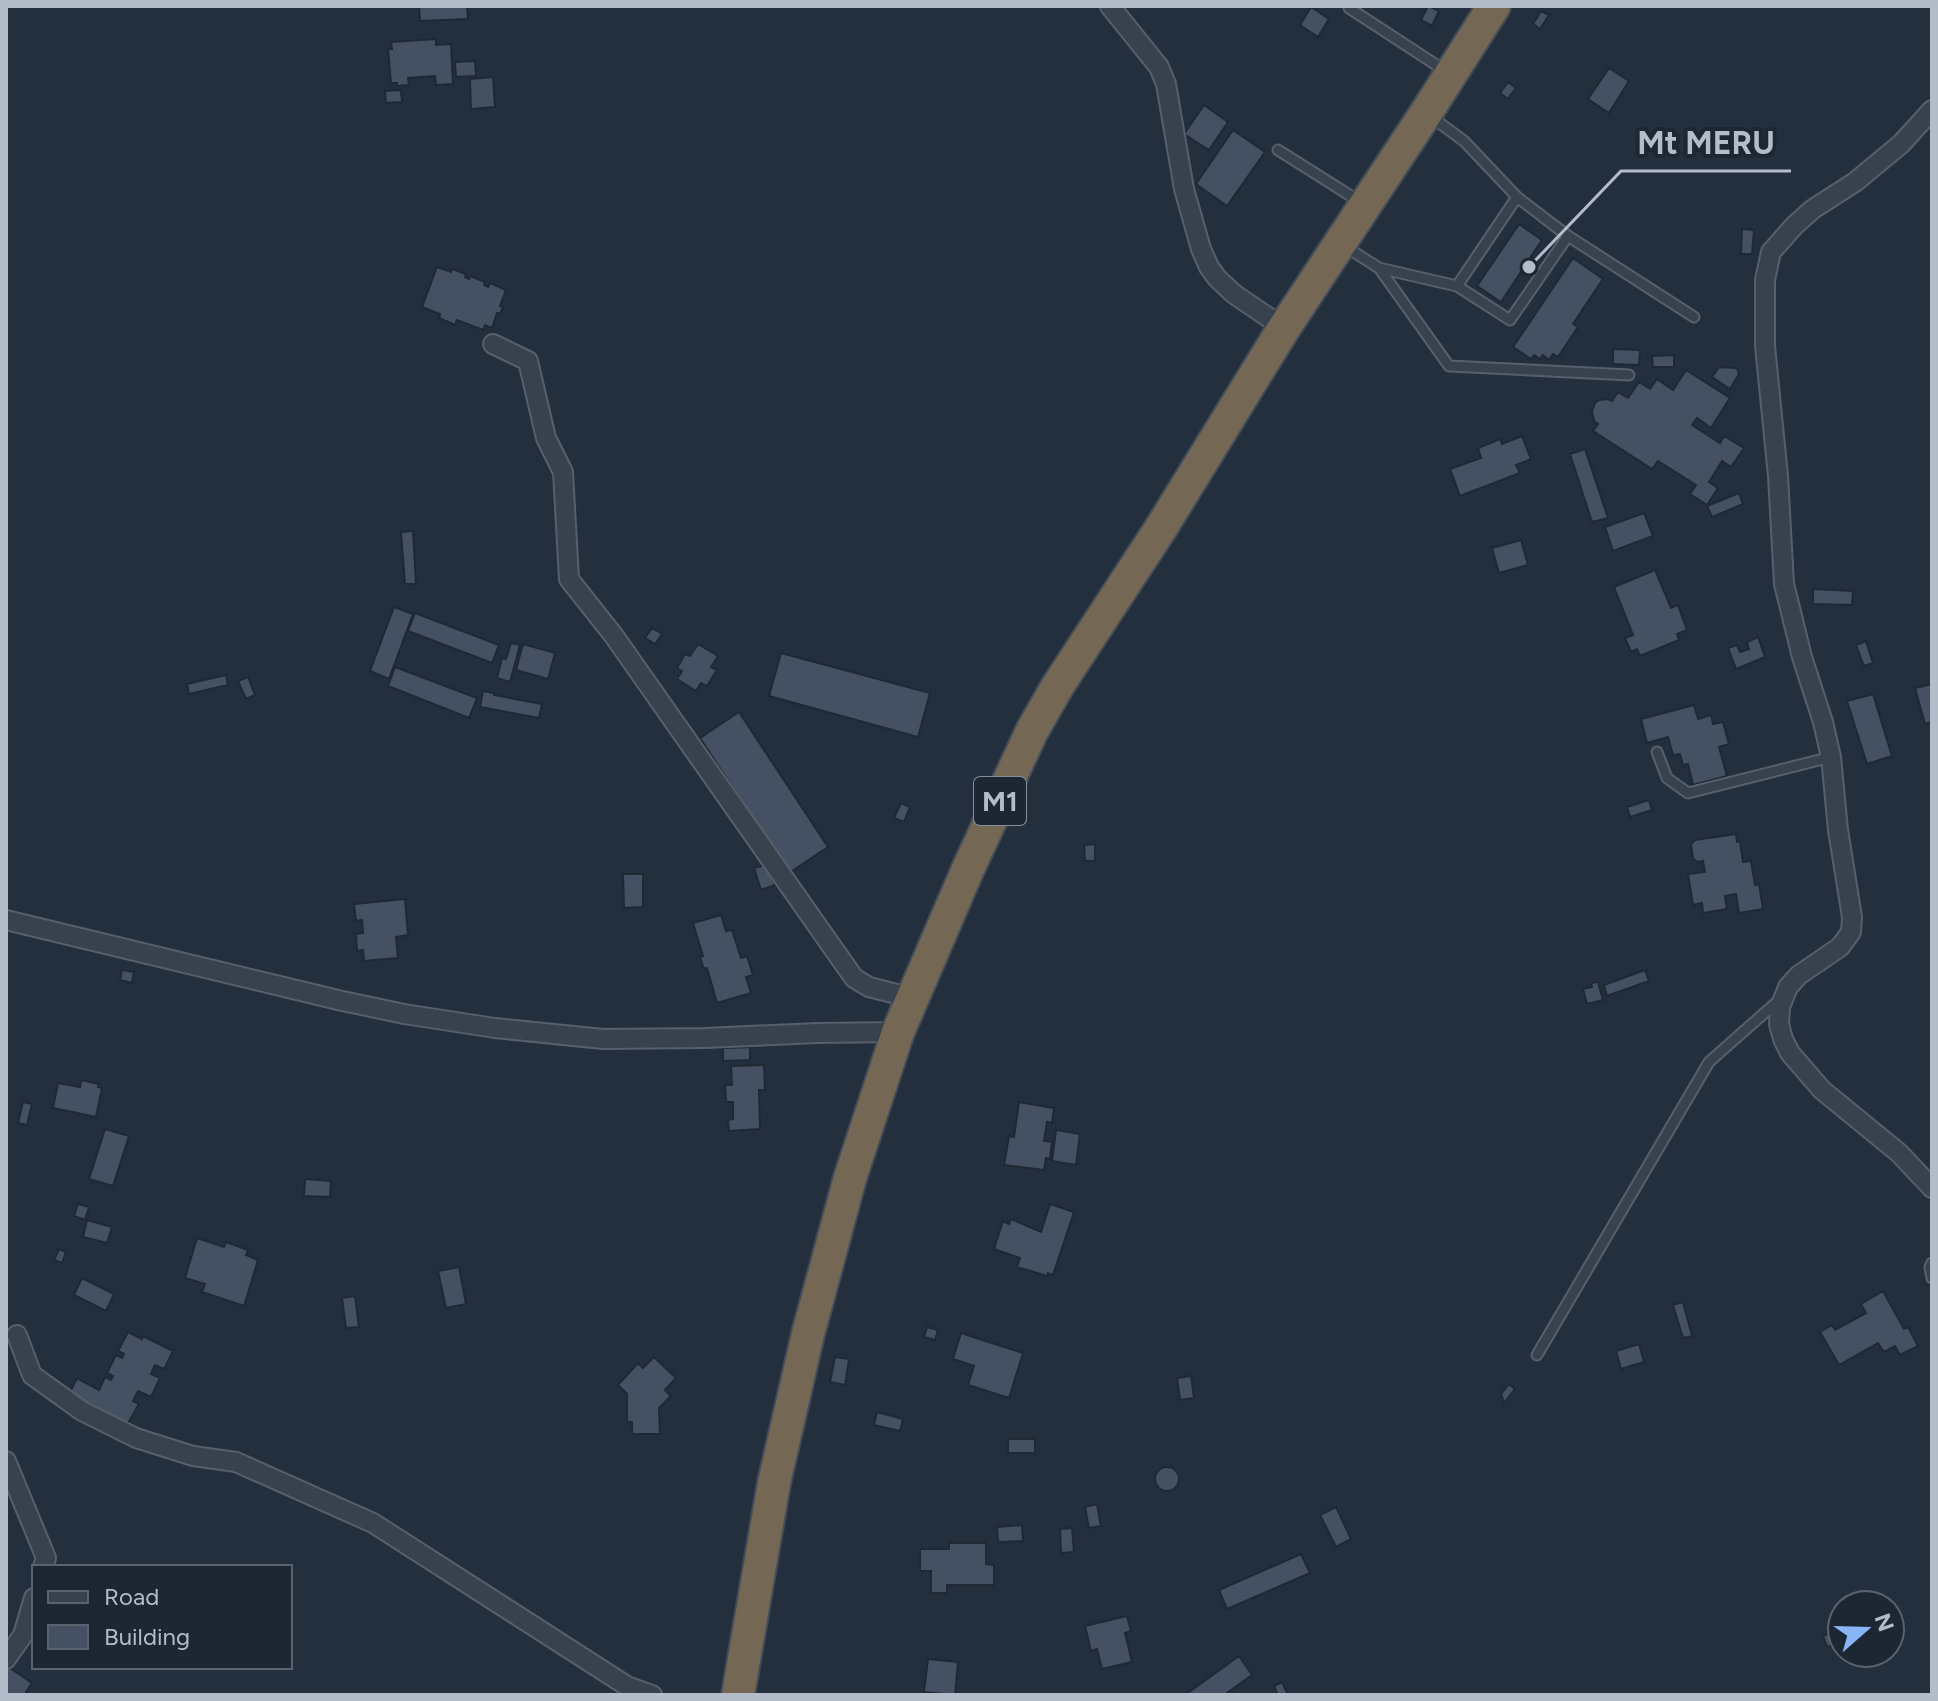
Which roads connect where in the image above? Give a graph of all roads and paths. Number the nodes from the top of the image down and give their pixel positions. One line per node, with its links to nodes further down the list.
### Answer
1 (1110, 6): 15 (street)
2 (1494, 6): 4 (highway, M1)
3 (1349, 8): 4 (lane)
4 (1450, 73): 6 (highway, M1)
5 (1932, 110): 19 (street)
6 (1426, 113): 8 (lane); 9 (highway, M1)
7 (1278, 150): 9 (lane)
8 (1517, 197): 10 (lane); 13 (lane)
9 (1365, 205): 11 (highway, M1)
10 (1568, 236): 13 (lane); 14 (lane)
11 (1340, 243): 12 (lane); 15 (highway, M1)
12 (1379, 268): 13 (lane); 17 (lane)
13 (1457, 286)
14 (1694, 317)
15 (1284, 328): 22 (highway, M1)
16 (493, 344): 22 (street)
17 (1629, 375)
18 (1657, 752): 19 (lane)
19 (1831, 757): 21 (street)
20 (6, 920): 23 (street)
21 (1784, 997): 24 (street); 28 (lane)
22 (912, 998): 23 (highway, M1)
23 (898, 1032): 34 (highway, M1)
24 (1932, 1188)
25 (1932, 1263): 26 (lane)
26 (1932, 1278)
27 (17, 1335): 33 (street)
28 (1537, 1355)
29 (6, 1461): 30 (street)
30 (44, 1565)
31 (32, 1605): 32 (street)
32 (6, 1659)
33 (652, 1695)
34 (738, 1695)

